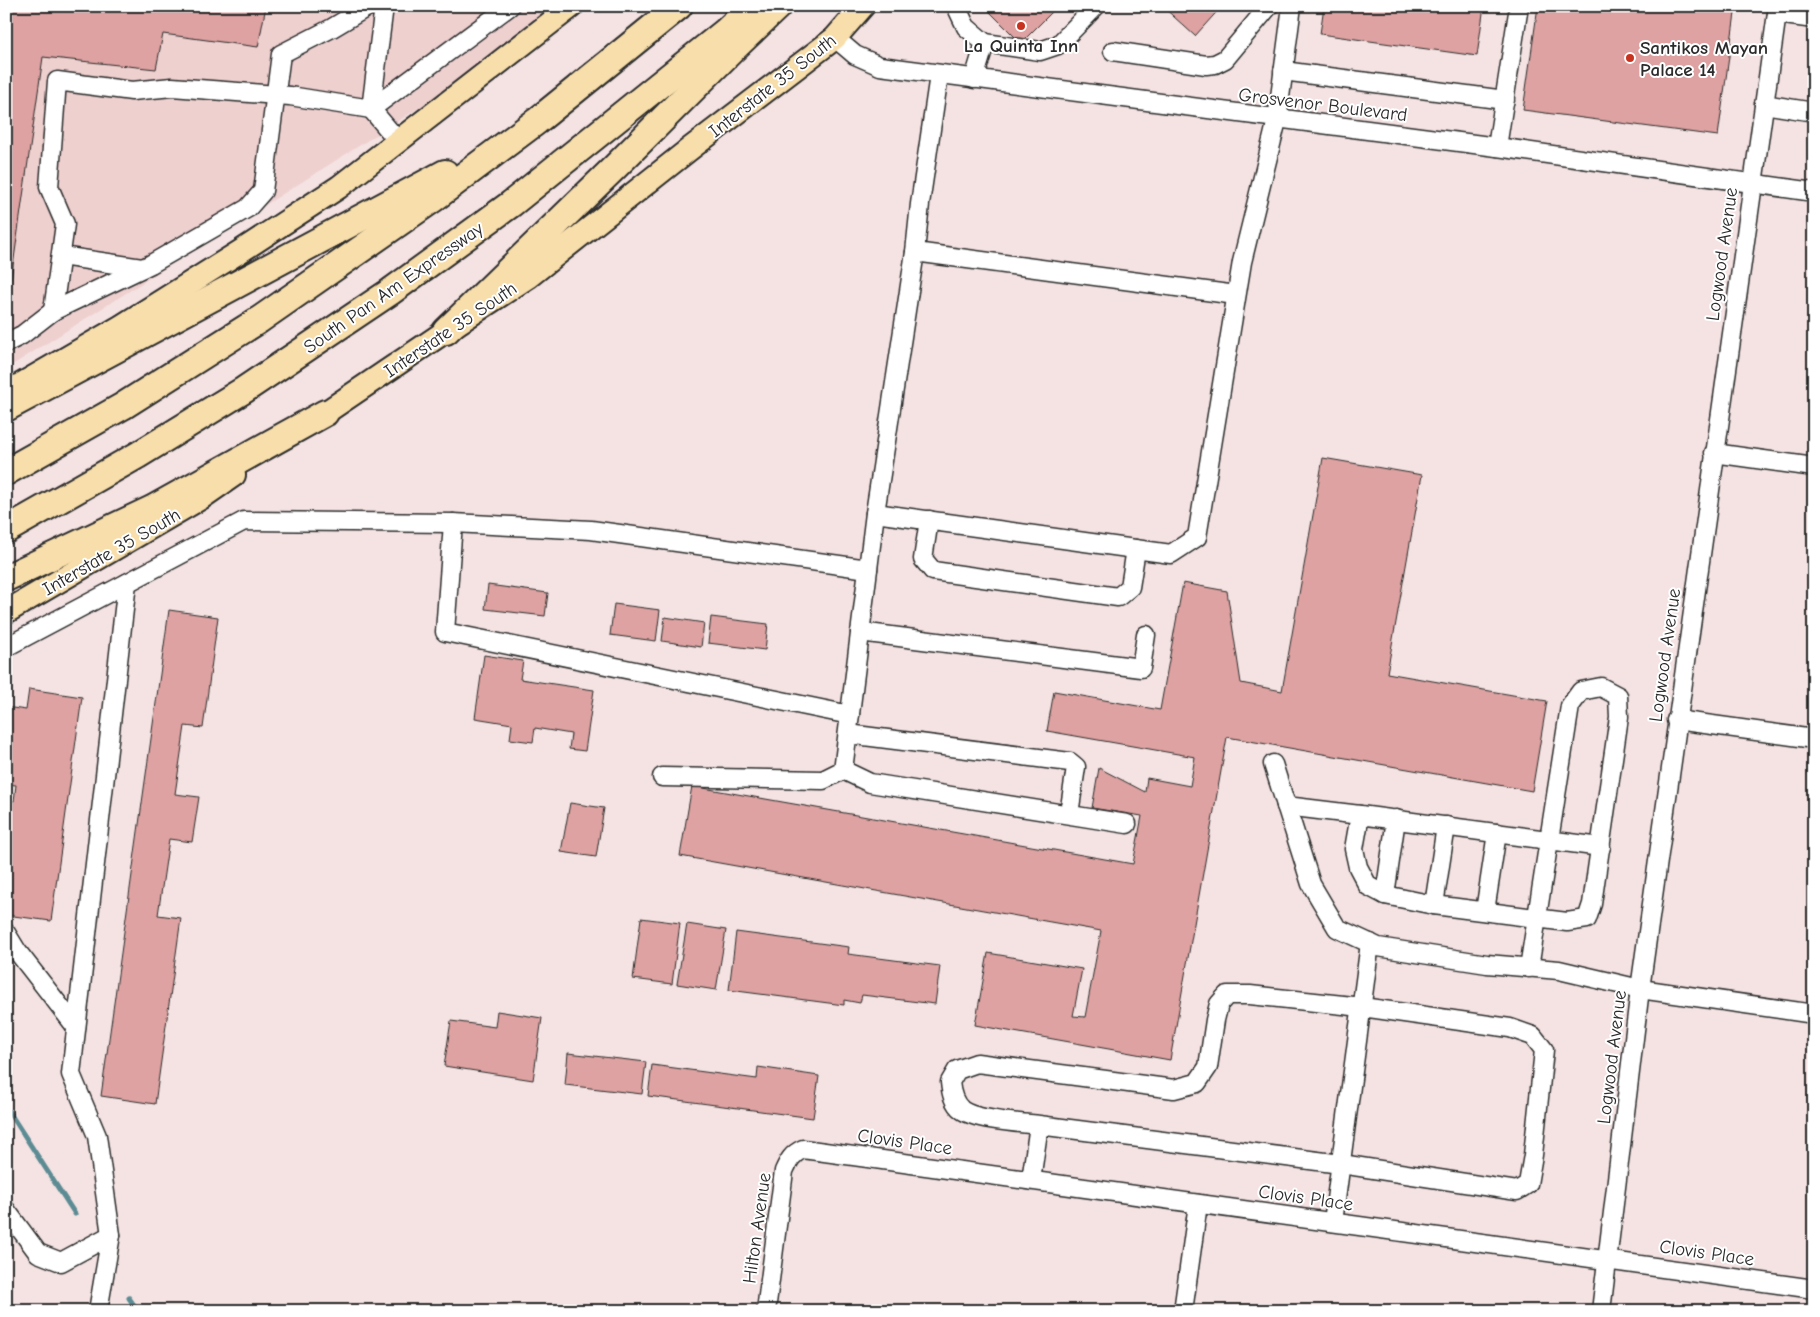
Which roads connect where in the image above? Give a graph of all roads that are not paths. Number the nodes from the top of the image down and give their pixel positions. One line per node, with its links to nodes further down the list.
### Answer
1 (369, 6): 22 (street)
2 (384, 6): 25 (street)
3 (510, 6): 25 (street)
4 (572, 6): 29 (main road)
5 (679, 6): 28 (highway)
6 (753, 6): 49 (highway, South Pan Am Expressway)
7 (778, 6): 38 (highway)
8 (863, 6): 16 (main road, Interstate 35 South)
9 (956, 6): 17 (street)
10 (1096, 6): 17 (street)
11 (1268, 6): 18 (street)
12 (1292, 6): 19 (street)
13 (1519, 6): 23 (street)
14 (1777, 10): 15 (street); 24 (street, Logwood Avenue)
15 (1814, 19)
16 (835, 38): 20 (street, Grosvenor Boulevard); 38 (main road, Interstate 35 South)
17 (985, 43): 21 (street)
18 (1112, 51)
19 (1283, 71): 23 (street); 27 (street)
20 (939, 75): 21 (street, Grosvenor Boulevard); 33 (street)
21 (974, 79): 27 (street, Grosvenor Boulevard)
22 (276, 95): 25 (street); 34 (street); 35 (street)
23 (1505, 100): 30 (street)
24 (1764, 104): 26 (street); 31 (street, Logwood Avenue)
25 (371, 108): 29 (street)
26 (1814, 112)
27 (1276, 120): 30 (street, Grosvenor Boulevard); 36 (street)
28 (537, 121): 41 (highway); 45 (highway)
29 (399, 142): 40 (main road)
30 (1497, 147): 31 (street, Grosvenor Boulevard)
31 (1752, 184): 32 (street, Grosvenor Boulevard); 43 (street, Logwood Avenue)
32 (1814, 192)
33 (915, 252): 36 (street); 46 (street)
34 (61, 256): 35 (street); 37 (street)
35 (142, 268): 37 (street)
36 (1236, 295): 50 (street)
37 (53, 311): 39 (street)
38 (446, 331): 42 (main road, Interstate 35 South)
39 (6, 344)
40 (6, 393)
41 (6, 408)
42 (325, 413): 52 (highway); 54 (main road, Interstate 35 South)
43 (1714, 453): 44 (street); 59 (street, Logwood Avenue)
44 (1814, 467)
45 (6, 472)
46 (875, 513): 47 (street); 51 (street)
47 (929, 520): 50 (street); 50 (street)
48 (453, 523): 51 (street); 53 (street); 58 (street)
49 (6, 530)
50 (1136, 549)
51 (868, 569): 55 (street)
52 (6, 578)
53 (127, 583): 57 (street); 84 (street)
54 (6, 612)
55 (860, 632): 56 (street); 58 (street)
56 (1146, 635)
57 (6, 647)
58 (850, 715): 60 (street)
59 (1676, 720): 61 (street); 81 (street, Logwood Avenue)
60 (848, 734): 63 (street); 66 (street)
61 (1814, 739)
62 (1273, 764): 65 (street)
63 (843, 770): 64 (street); 66 (street)
64 (662, 778)
65 (1286, 806): 67 (street); 79 (street)
66 (1069, 814): 69 (street)
67 (1360, 815): 68 (street); 74 (street)
68 (1396, 820): 70 (street); 74 (street)
69 (1127, 824)
70 (1446, 826): 71 (street); 75 (street)
71 (1497, 833): 72 (street); 76 (street)
72 (1548, 840): 73 (street); 73 (street); 77 (street)
73 (1601, 847): 77 (street)
74 (1385, 895): 75 (street)
75 (1434, 905): 76 (street)
76 (1485, 911): 77 (street)
77 (1536, 918): 80 (street)
78 (6, 933): 84 (street)
79 (1370, 943): 80 (street); 82 (street)
80 (1529, 968): 81 (street)
81 (1640, 990): 83 (street); 93 (street, Logwood Avenue)
82 (1362, 1008): 85 (street); 87 (street); 87 (street)
83 (1814, 1014)
84 (76, 1027): 92 (street)
85 (1039, 1125): 87 (street); 88 (street)
86 (794, 1153): 88 (street, Clovis Place); 96 (street, Hilton Avenue)
87 (1341, 1164): 91 (street)
88 (1031, 1180): 89 (street, Clovis Place)
89 (1198, 1204): 91 (street, Clovis Place); 97 (street)
90 (6, 1210): 92 (street)
91 (1333, 1222): 93 (street, Clovis Place)
92 (111, 1235): 95 (street)
93 (1608, 1260): 94 (street, Clovis Place); 98 (street, Logwood Avenue)
94 (1814, 1289)
95 (98, 1311)
96 (766, 1311)
97 (1182, 1311)
98 (1601, 1311)

